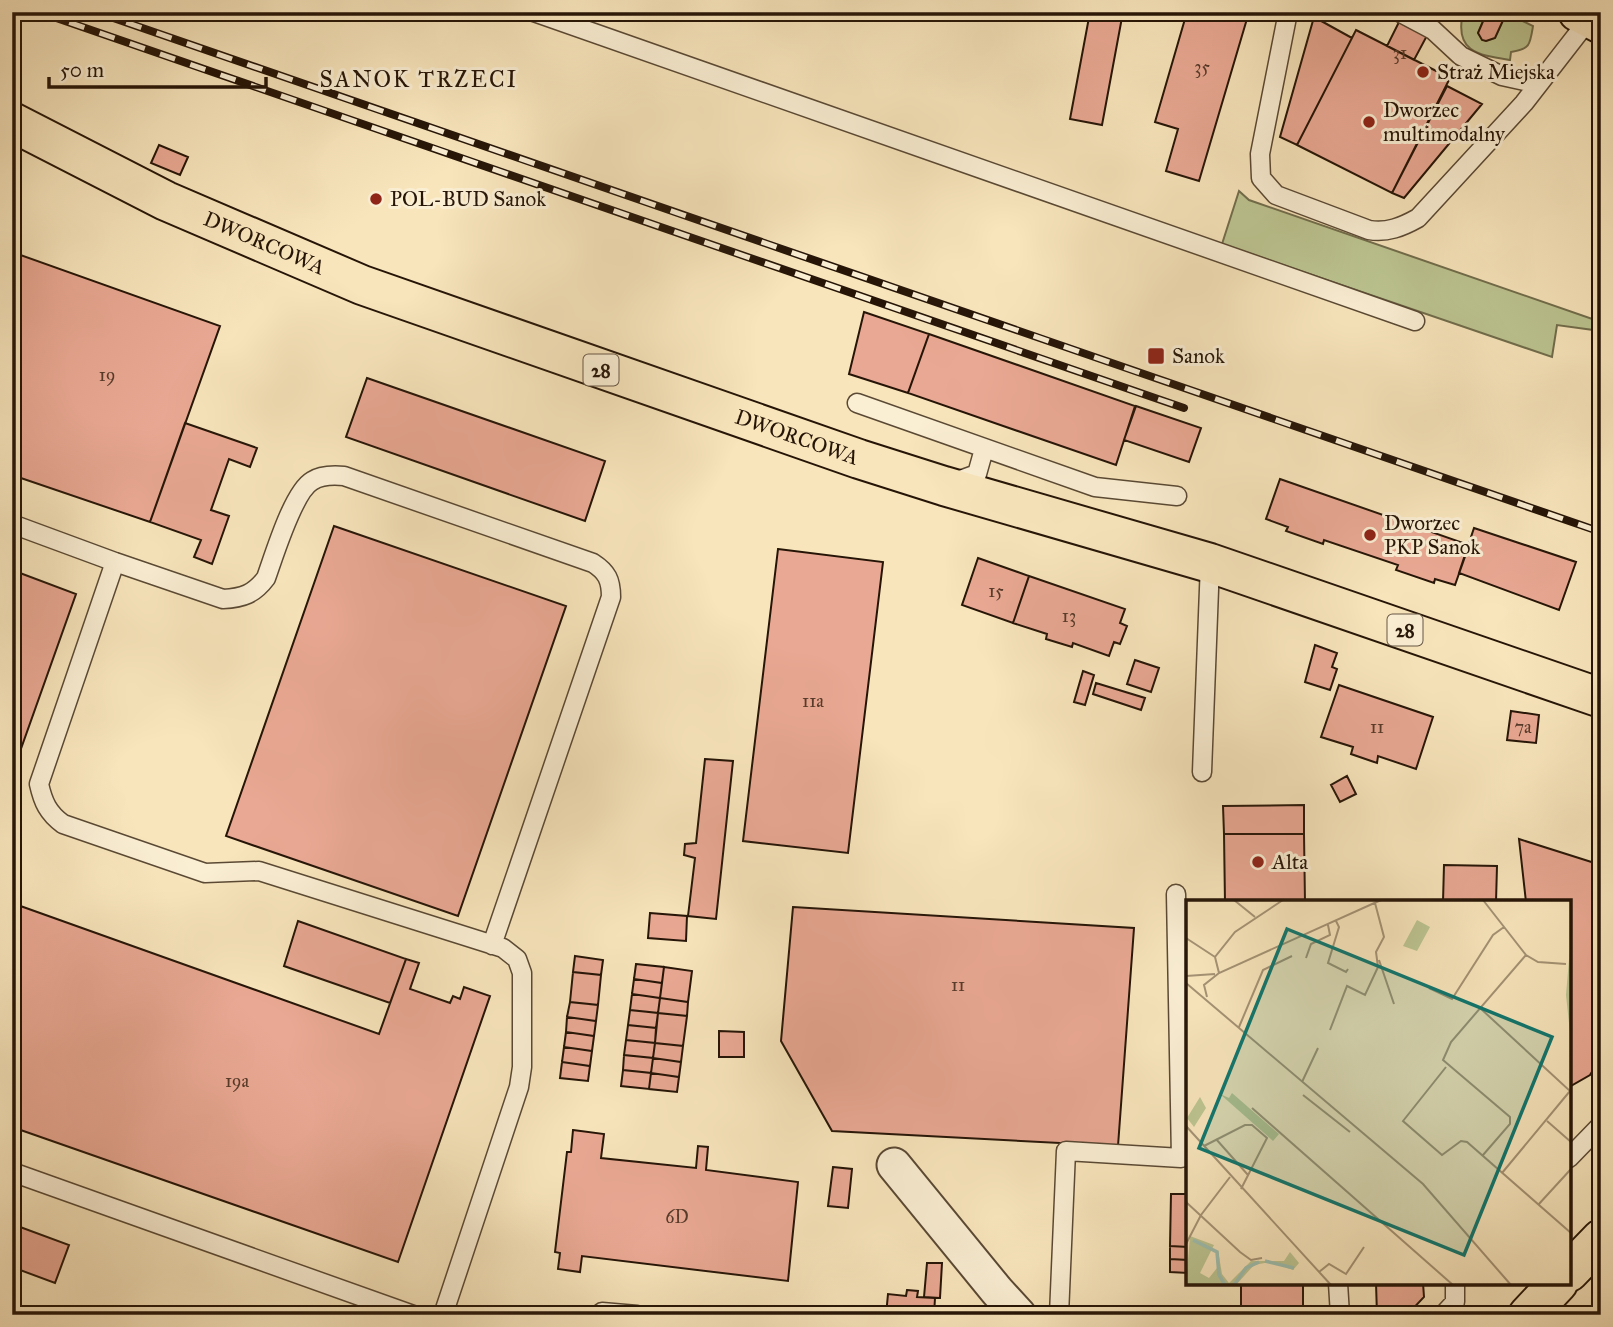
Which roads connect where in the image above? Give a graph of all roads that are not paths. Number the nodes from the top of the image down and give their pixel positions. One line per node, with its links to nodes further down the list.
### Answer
1 (534, 12): 7 (lane)
2 (1288, 12): 5 (lane)
3 (1399, 12): 5 (lane)
4 (1589, 18): 5 (lane)
5 (1538, 84)
6 (12, 122): 10 (main road, DWORCOWA / 28)
7 (1415, 320)
8 (857, 402): 9 (lane)
9 (984, 449): 10 (lane); 11 (lane)
10 (944, 486): 14 (main road, DWORCOWA / 28)
11 (1177, 496)
12 (12, 524): 13 (lane)
13 (115, 562): 18 (lane); 18 (lane)
14 (1210, 562): 15 (main road, DWORCOWA / 28); 16 (lane)
15 (1601, 698)
16 (1202, 772)
17 (1176, 894): 33 (lane)
18 (492, 945): 29 (lane)
19 (1601, 1125): 20 (lane)
20 (1571, 1156)
21 (894, 1165): 32 (street)
22 (12, 1172): 28 (lane)
23 (1601, 1239): 24 (main road)
24 (1571, 1270)
25 (1338, 1285): 34 (lane)
26 (1455, 1285): 35 (lane)
27 (1556, 1285): 36 (main road)
28 (413, 1315)
29 (443, 1315)
30 (602, 1315): 31 (lane)
31 (637, 1315)
32 (1019, 1315)
33 (1059, 1315)
34 (1340, 1315)
35 (1443, 1315)
36 (1528, 1315)

